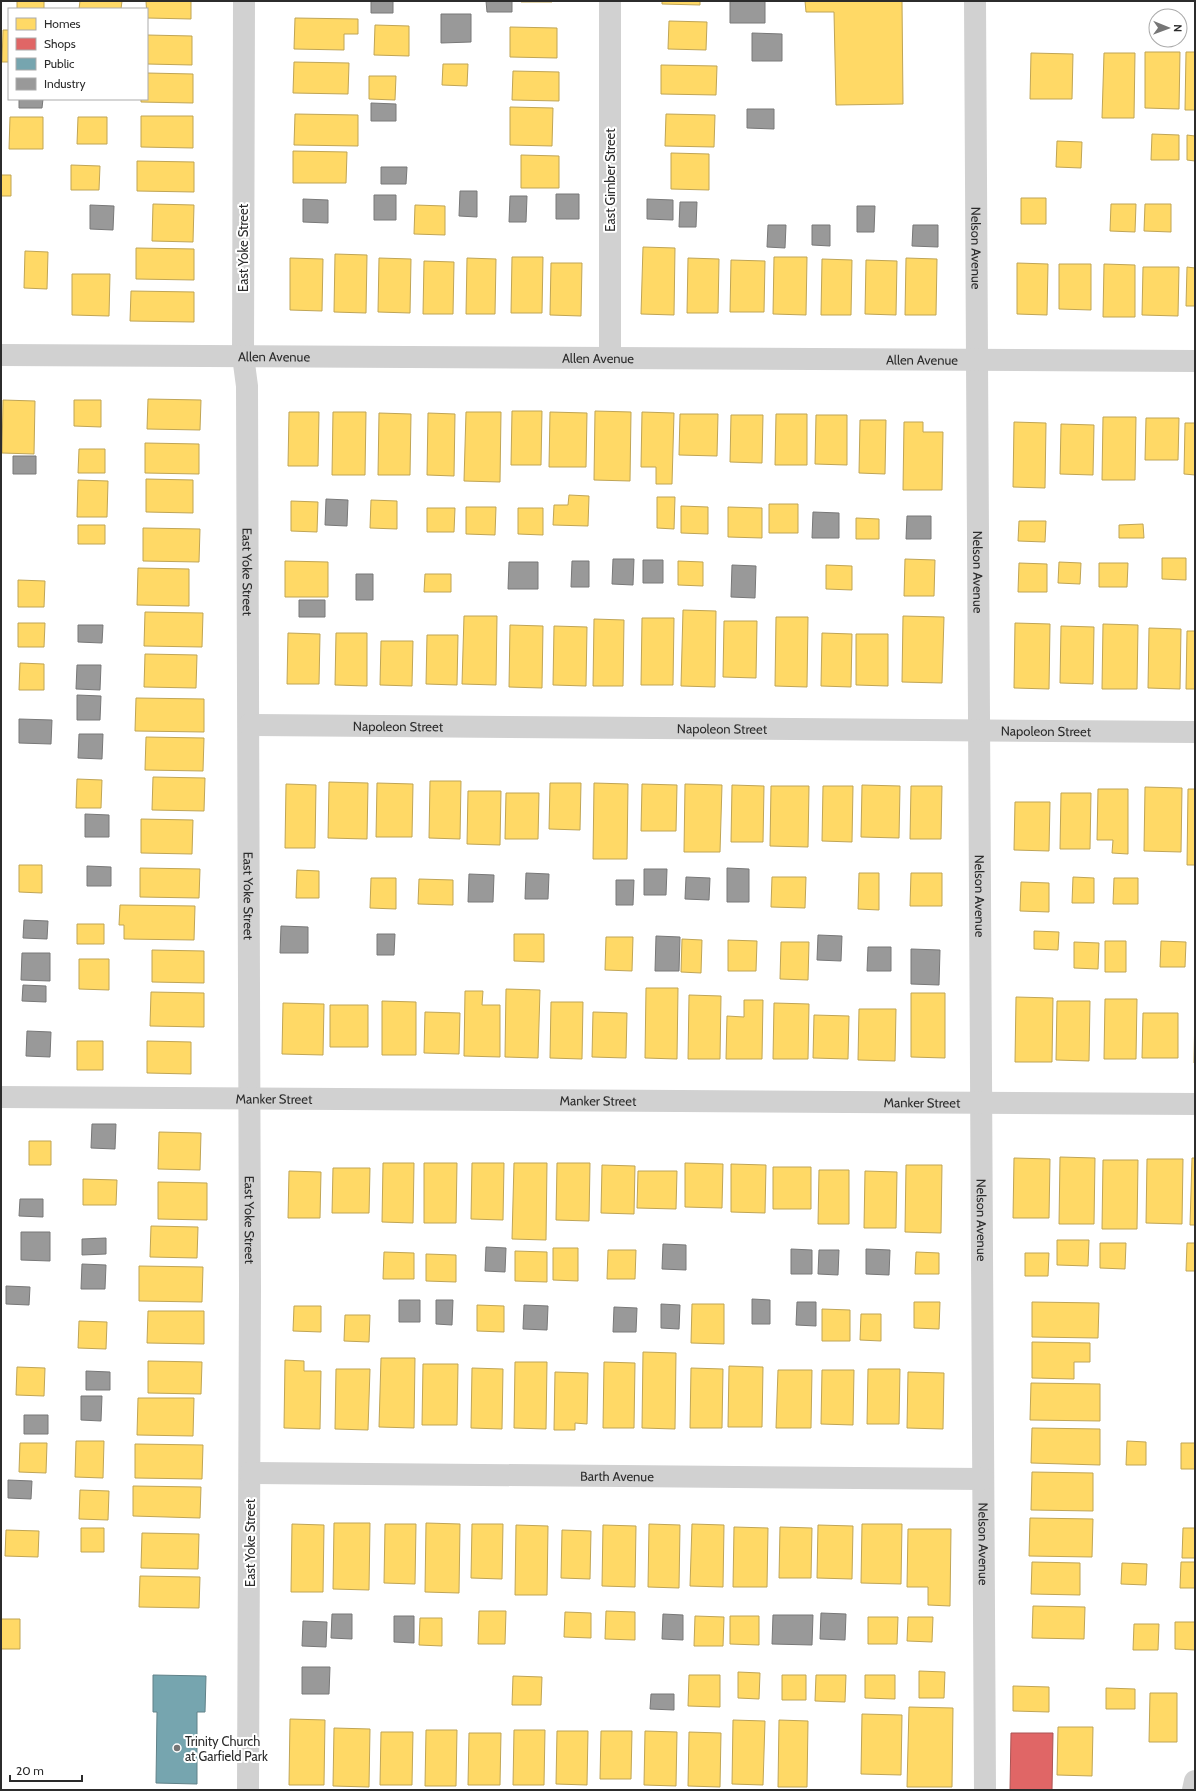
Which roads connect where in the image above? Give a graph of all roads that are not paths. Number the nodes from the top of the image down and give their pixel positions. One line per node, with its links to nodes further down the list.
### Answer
1 (244, 1): 5 (street, East Yoke Street)
2 (610, 1): 6 (street, East Gimber Street)
3 (976, 1): 7 (street, Nelson Avenue)
4 (1, 355): 5 (street, Allen Avenue)
5 (243, 356): 6 (street, Allen Avenue); 9 (street, East Yoke Street)
6 (610, 358): 7 (street, Allen Avenue)
7 (977, 360): 8 (street, Allen Avenue); 10 (street, Nelson Avenue)
8 (1195, 361)
9 (249, 725): 10 (street, Napoleon Street); 13 (street, East Yoke Street)
10 (979, 730): 11 (street, Napoleon Street); 14 (street, Nelson Avenue)
11 (1195, 732)
12 (1, 1097): 13 (street, Manker Street)
13 (249, 1099): 14 (street, Manker Street); 16 (street, East Yoke Street)
14 (981, 1103): 15 (street, Manker Street); 17 (street, Nelson Avenue)
15 (1195, 1104)
16 (250, 1473): 17 (street, Barth Avenue); 19 (street, East Yoke Street)
17 (983, 1479): 20 (street, Nelson Avenue)
18 (1195, 1781): 21 (street)
19 (248, 1790)
20 (985, 1790)
21 (1193, 1790)

